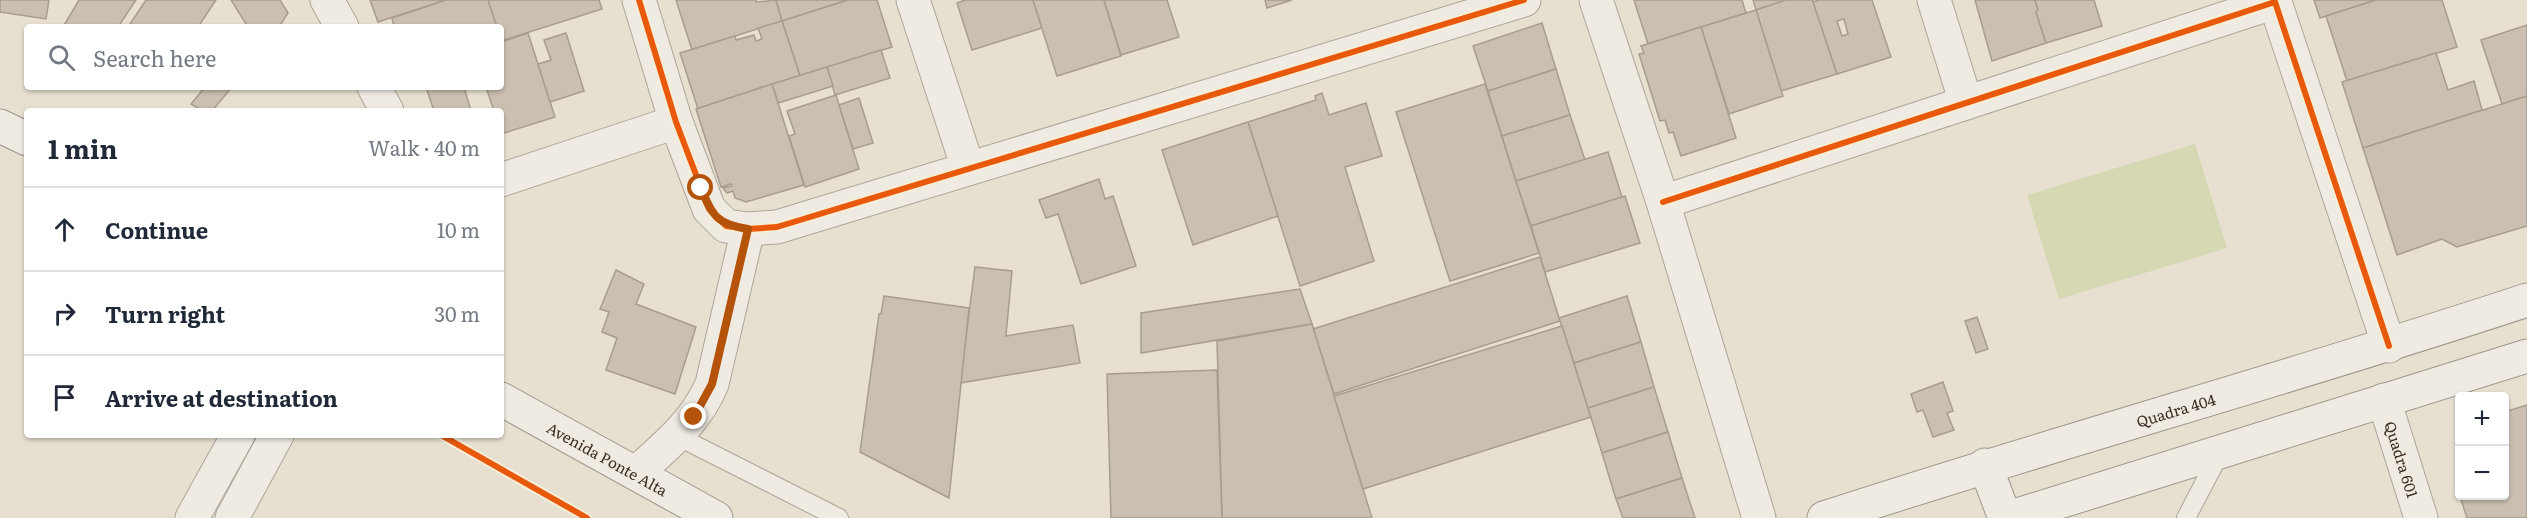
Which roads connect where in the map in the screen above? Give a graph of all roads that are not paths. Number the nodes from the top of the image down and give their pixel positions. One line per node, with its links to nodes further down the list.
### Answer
1 (327, 0): 8 (street)
2 (639, 0): 12 (street)
3 (913, 0): 15 (street)
4 (1524, 0): 15 (street)
5 (1596, 0): 17 (street)
6 (1934, 0): 10 (street)
7 (2275, 1): 10 (street); 20 (street)
8 (340, 24)
9 (376, 90): 11 (street)
10 (1966, 103): 17 (street)
11 (385, 108)
12 (676, 122): 16 (street); 18 (street)
13 (0, 126): 14 (street)
14 (24, 138)
15 (968, 168): 18 (street)
16 (504, 179)
17 (1663, 202): 34 (street)
18 (748, 229): 24 (street)
19 (2527, 300): 20 (street, Quadra 404)
20 (2389, 346): 28 (street, Quadra 404)
21 (2527, 356): 22 (street)
22 (2384, 400): 27 (street); 38 (street, Quadra 601)
23 (504, 401): 29 (street, Avenida Ponte Alta)
24 (677, 436): 29 (street); 30 (lane)
25 (236, 438): 32 (street)
26 (275, 438): 33 (street)
27 (2221, 451): 36 (street); 37 (lane)
28 (1985, 465): 35 (street, Quadra 404); 36 (street)
29 (636, 474): 31 (street, Avenida Ponte Alta)
30 (832, 516)
31 (714, 517)
32 (192, 518)
33 (232, 518)
34 (1759, 518)
35 (1824, 518)
36 (2006, 518)
37 (2186, 518)
38 (2421, 518)

